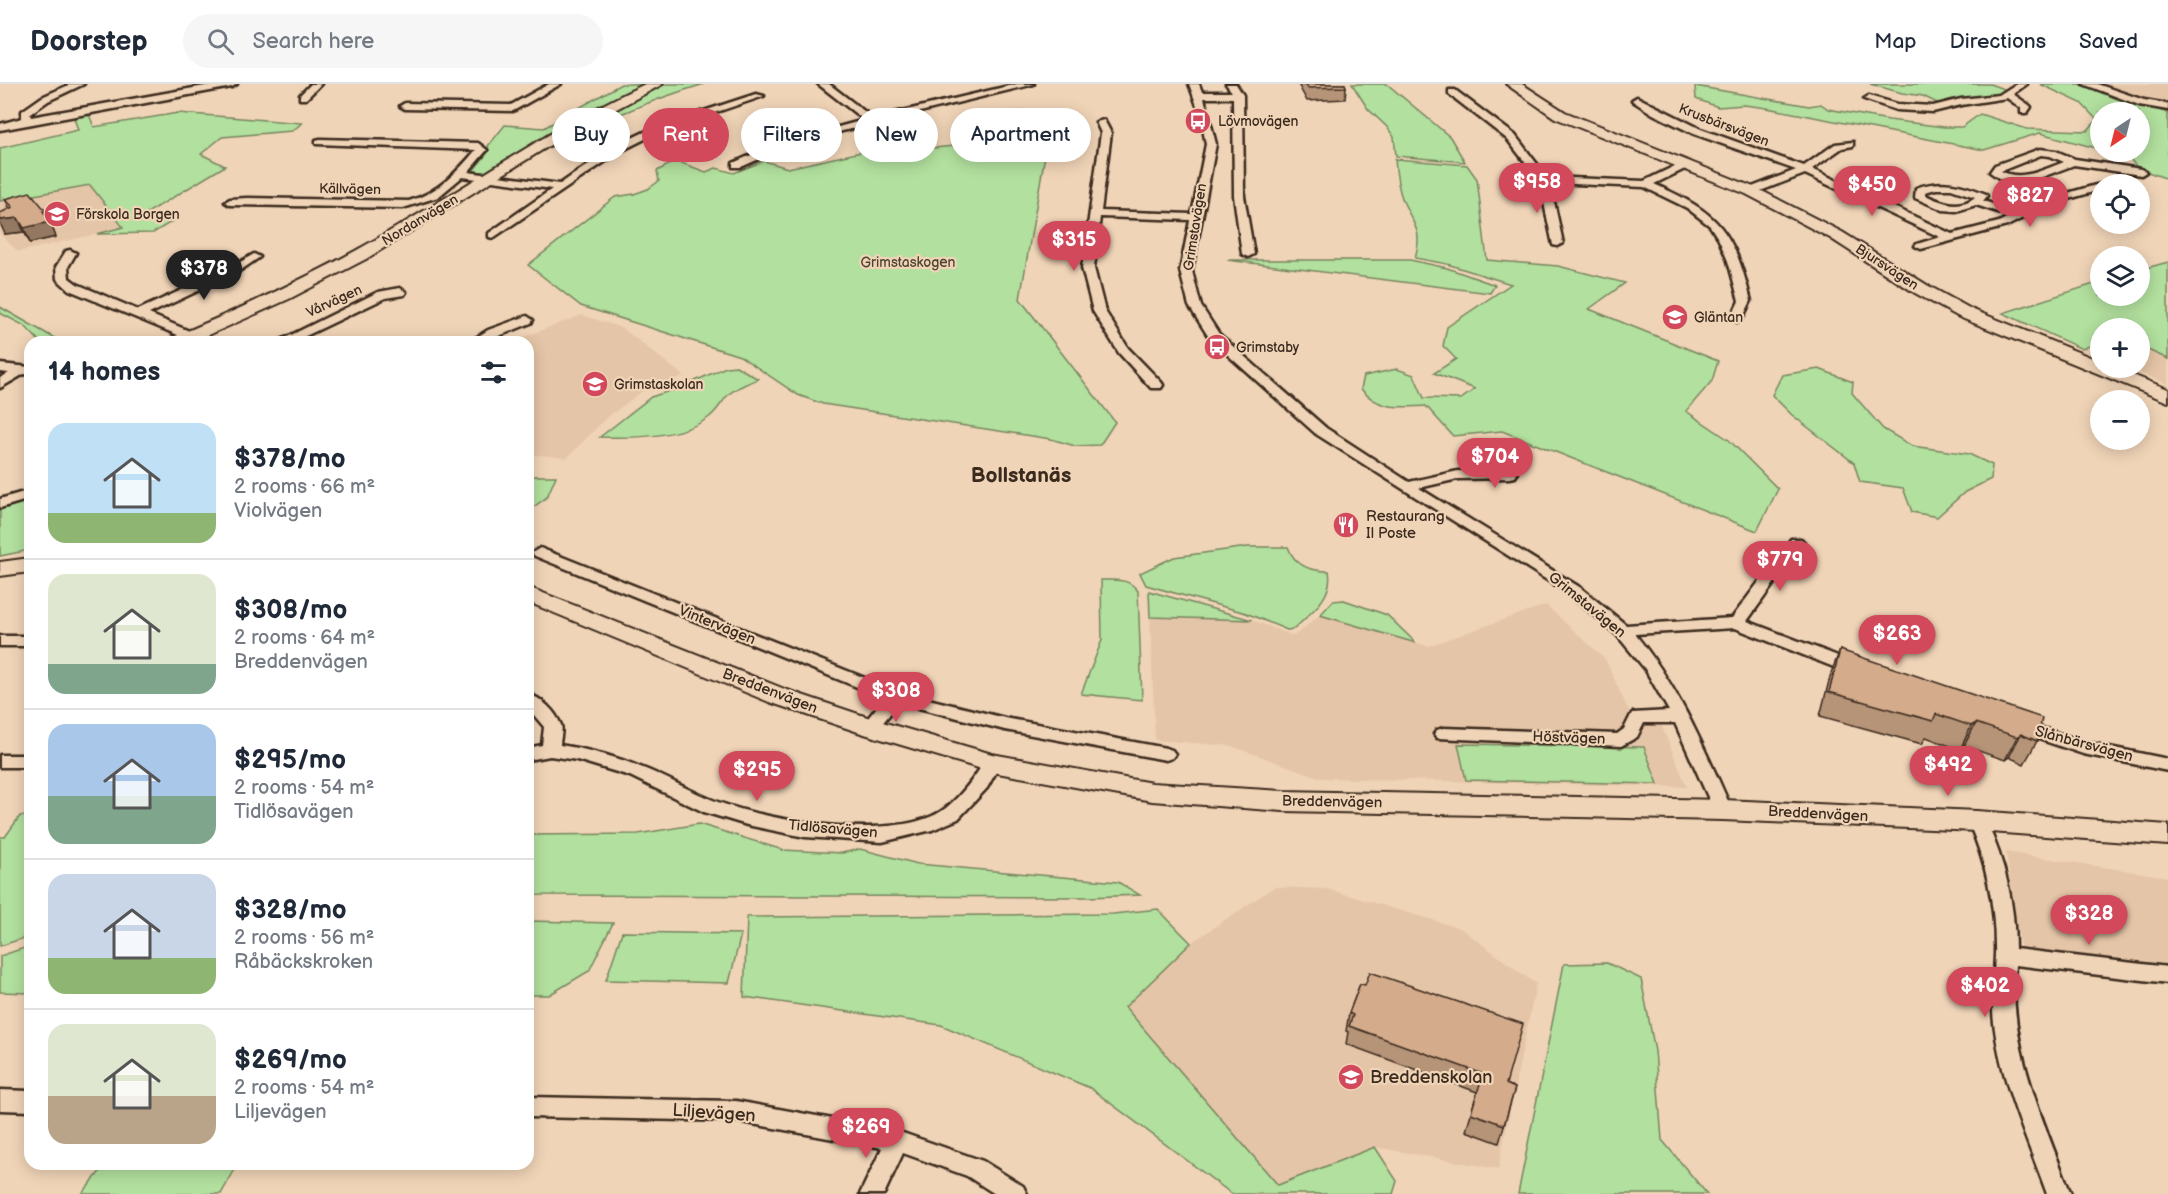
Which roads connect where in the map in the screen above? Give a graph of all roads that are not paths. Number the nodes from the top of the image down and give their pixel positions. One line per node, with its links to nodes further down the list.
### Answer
1 (78, 84): 25 (street)
2 (232, 84): 25 (street)
3 (316, 84): 17 (street)
4 (556, 84): 20 (street)
5 (656, 84): 37 (street, Nordanvägen)
6 (824, 84): 22 (street)
7 (1029, 84): 23 (street)
8 (1231, 84): 14 (street)
9 (1513, 84): 33 (street, Bjursvägen)
10 (2022, 84): 15 (street)
11 (2088, 84): 21 (street)
12 (1197, 89): 14 (street); 47 (street, Grimstavägen)
13 (1452, 92): 38 (street)
14 (1238, 95): 53 (street)
15 (2008, 95): 18 (street); 24 (street)
16 (759, 96): 40 (street)
17 (303, 97)
18 (1869, 99)
19 (1637, 100): 34 (street, Krusbärsvägen)
20 (405, 106)
21 (2168, 107)
22 (854, 108)
23 (927, 108)
24 (2024, 111)
25 (28, 120): 28 (street)
26 (1101, 122): 45 (street)
27 (854, 126): 32 (street)
28 (0, 127)
29 (320, 142): 35 (street, Källvägen)
30 (1849, 144): 34 (street)
31 (2073, 162): 31 (street); 36 (street)
32 (736, 165)
33 (1685, 165): 39 (street); 42 (street, Bjursvägen)
34 (1805, 170): 42 (street); 49 (street, Krusbärsvägen)
35 (461, 174): 37 (street); 43 (street, Källvägen)
36 (2135, 174)
37 (490, 177): 40 (street); 60 (street, Nordanvägen)
38 (1544, 180): 39 (street); 50 (street)
39 (1646, 184): 57 (street)
40 (562, 187): 48 (street)
41 (2090, 190): 46 (street)
42 (1751, 191): 68 (street, Bjursvägen)
43 (230, 202)
44 (1976, 202): 44 (street); 46 (street)
45 (1097, 214): 47 (street); 67 (street)
46 (2022, 216): 49 (street)
47 (1195, 217): 70 (street, Grimstavägen)
48 (493, 235)
49 (1951, 238): 51 (street)
50 (1557, 243)
51 (1921, 246)
52 (70, 253): 56 (street)
53 (1248, 254)
54 (254, 257): 56 (street)
55 (400, 292): 61 (street, Vårvägen)
56 (137, 315): 59 (street)
57 (1737, 318)
58 (527, 320): 62 (street)
59 (177, 336)
60 (190, 336)
61 (296, 336)
62 (486, 336)
63 (0, 368): 64 (street)
64 (24, 370)
65 (24, 371): 66 (street)
66 (0, 384)
67 (1156, 385)
68 (2168, 396)
69 (1510, 474): 70 (street)
70 (1408, 487): 79 (street, Grimstavägen)
71 (24, 496): 72 (street)
72 (0, 504)
73 (1796, 542): 78 (street)
74 (540, 553): 83 (street, Vintervägen)
75 (24, 566): 76 (street)
76 (0, 569)
77 (534, 596): 87 (street, Breddenvägen)
78 (1737, 623): 79 (street); 82 (street)
79 (1622, 630): 85 (street, Grimstavägen)
80 (0, 641): 81 (street)
81 (24, 641)
82 (1873, 676)
83 (896, 696): 87 (street); 91 (street, Vintervägen)
84 (534, 704): 89 (street)
85 (1682, 717): 88 (street, Höstvägen); 96 (street, Grimstavägen)
86 (2004, 722): 95 (street, Slånbärsvägen)
87 (870, 727): 94 (street, Breddenvägen)
88 (1443, 734)
89 (550, 750): 90 (street, Tidlösavägen); 94 (street, Tidlösavägen)
90 (534, 753)
91 (1166, 754)
92 (0, 761): 93 (street)
93 (24, 761)
94 (992, 763): 96 (street, Breddenvägen)
95 (2168, 765)
96 (1723, 810): 97 (street, Breddenvägen)
97 (1977, 821): 98 (street, Breddenvägen); 99 (street)
98 (2168, 835)
99 (2005, 956): 100 (street); 107 (street)
100 (2168, 975)
101 (0, 1100): 102 (street)
102 (24, 1101)
103 (534, 1107): 104 (street, Liljevägen)
104 (897, 1140): 105 (street); 106 (street, Liljevägen)
105 (872, 1194)
106 (1015, 1194)
107 (2059, 1194)

